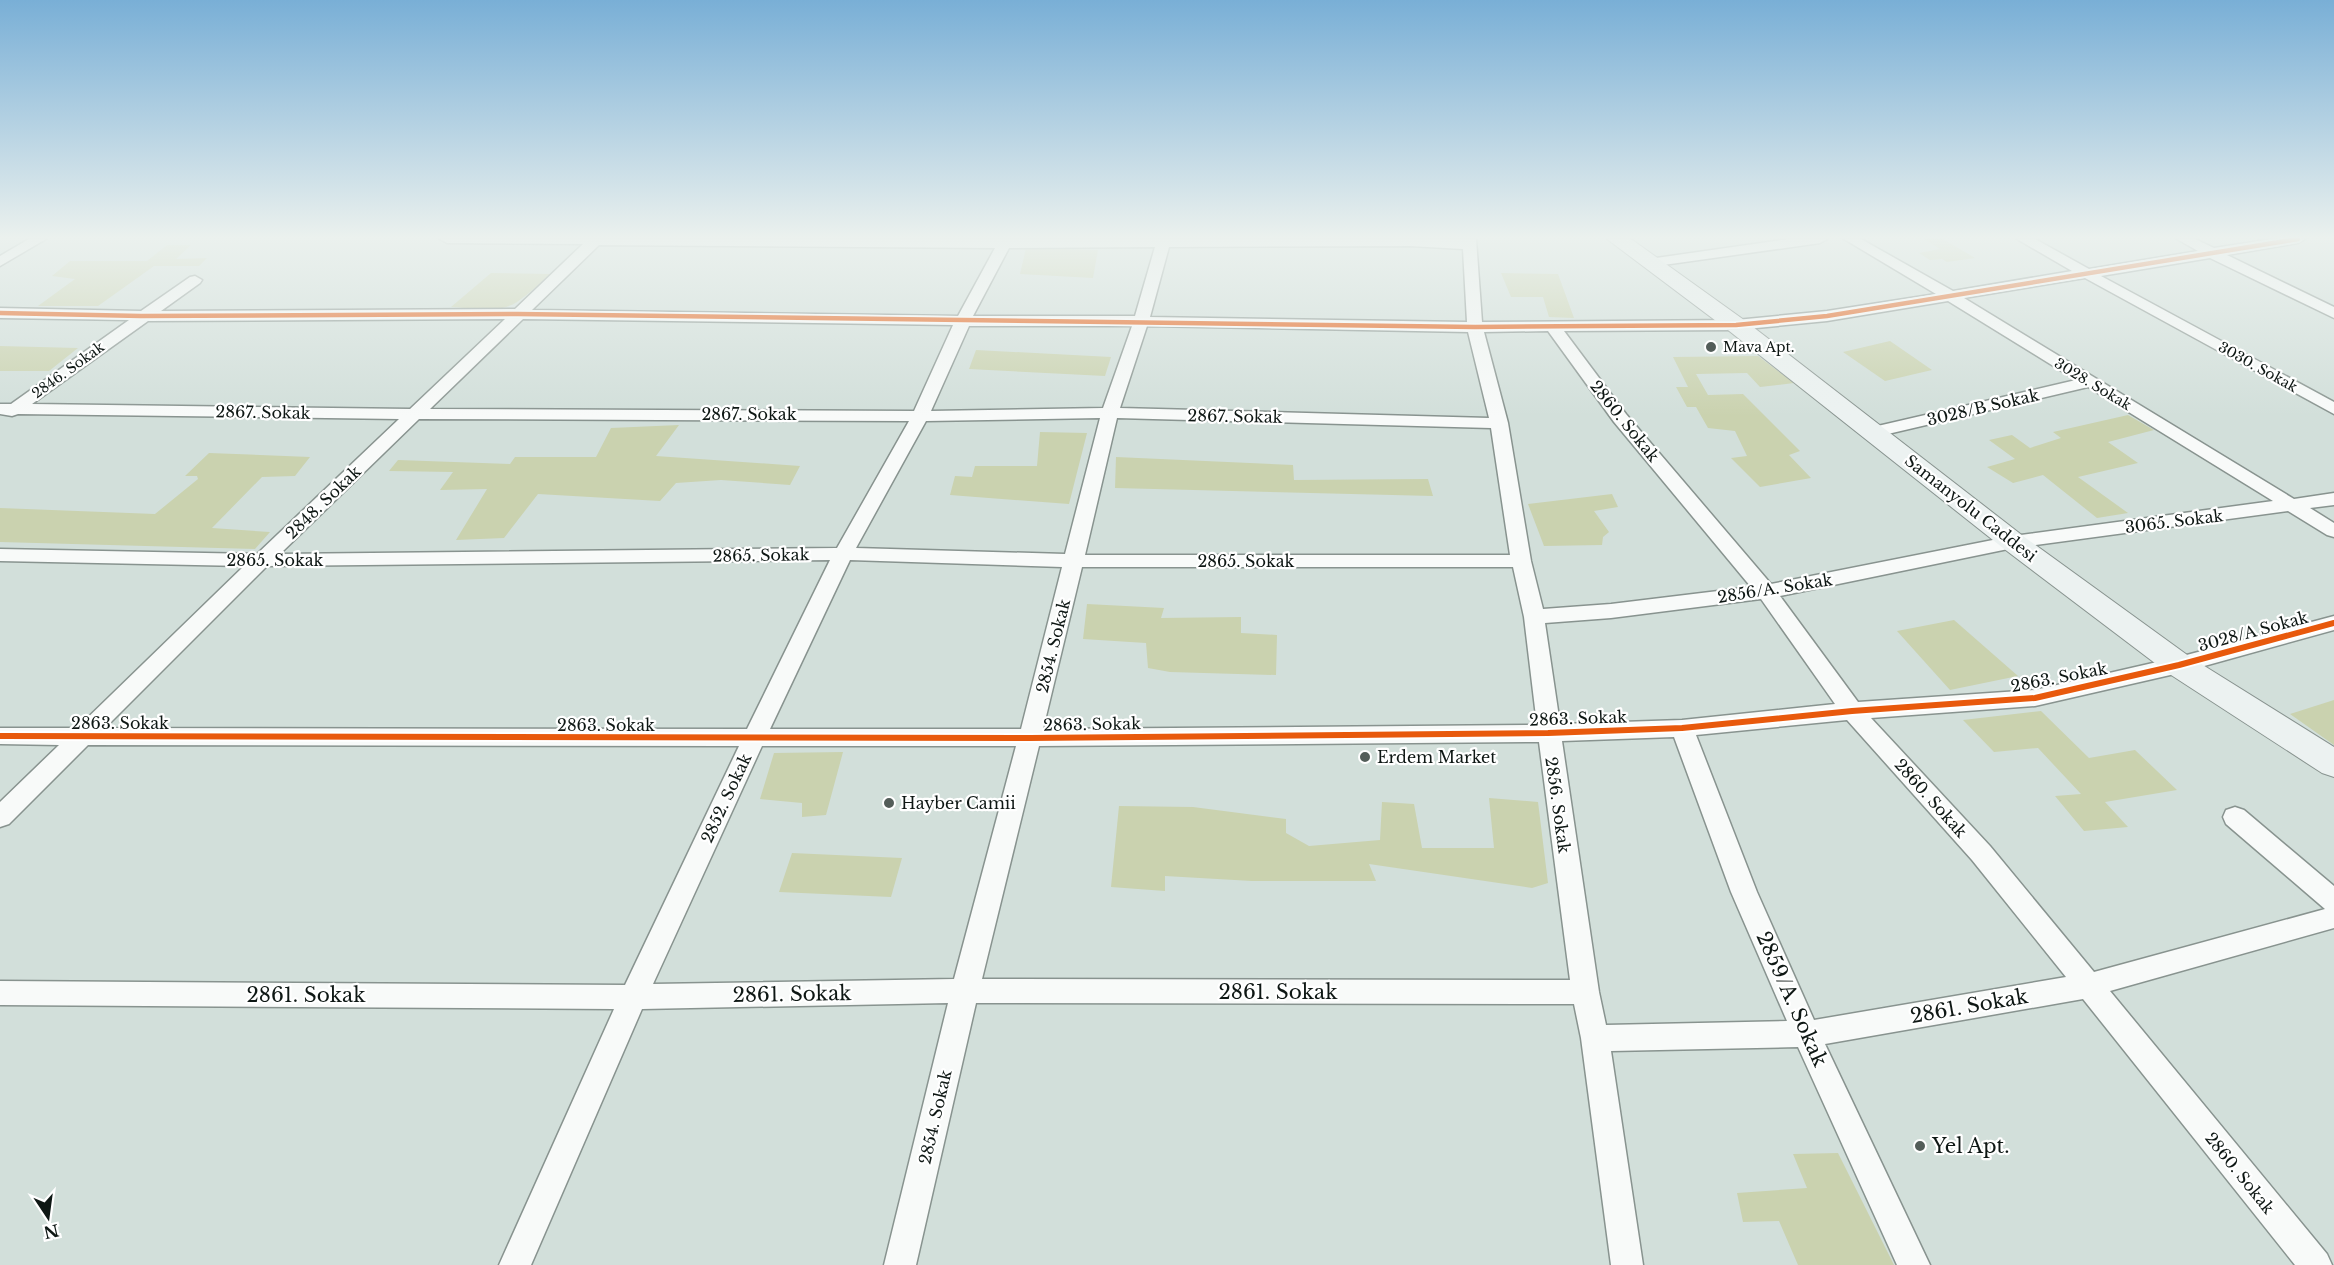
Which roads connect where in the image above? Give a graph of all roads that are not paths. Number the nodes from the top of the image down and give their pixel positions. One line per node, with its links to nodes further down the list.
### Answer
1 (168, 298): 14 (street, 2846. Sokak)
2 (535, 298): 13 (street, 2848. Sokak)
3 (975, 298): 15 (street, 2852. Sokak)
4 (1148, 298): 16 (street, 2854. Sokak)
5 (1473, 298): 19 (street, 2856. Sokak)
6 (1698, 298): 17 (street, Samanyolu Caddesi)
7 (1931, 298): 17 (street)
8 (1954, 298): 20 (street, 3028. Sokak)
9 (2130, 298): 21 (street, 3030. Sokak)
10 (2304, 298): 12 (street)
11 (0, 313): 14 (street)
12 (2334, 313)
13 (518, 314): 14 (street); 15 (street); 24 (street, 2848. Sokak)
14 (141, 316): 22 (street, 2846. Sokak)
15 (963, 321): 16 (street); 25 (street, 2852. Sokak)
16 (1141, 321): 19 (street); 23 (street, 2854. Sokak)
17 (1736, 325): 18 (street); 28 (street, Samanyolu Caddesi)
18 (1552, 326): 19 (street); 38 (street, 2860. Sokak)
19 (1475, 327): 27 (street, 2856. Sokak)
20 (2090, 382): 28 (street, 3028/B Sokak); 30 (street, 3028. Sokak)
21 (2334, 409)
22 (7, 410): 24 (street, 2867. Sokak); 26 (street, 2846. Sokak)
23 (1110, 413): 25 (street, 2867. Sokak); 27 (street, 2867. Sokak); 36 (street, 2854. Sokak)
24 (414, 414): 25 (street, 2867. Sokak); 35 (street, 2848. Sokak)
25 (921, 416): 33 (street, 2852. Sokak)
26 (0, 420)
27 (1498, 423): 37 (street, 2856. Sokak)
28 (1875, 432): 32 (street, Samanyolu Caddesi)
29 (2334, 499): 30 (street, 3065. Sokak)
30 (2292, 506): 31 (street, 3028. Sokak); 32 (street, 3065. Sokak)
31 (2334, 531)
32 (2013, 542): 38 (street, 2856/A. Sokak); 41 (street, Samanyolu Caddesi)
33 (843, 554): 35 (street, 2865. Sokak); 36 (street, 2865. Sokak); 48 (street, 2852. Sokak)
34 (0, 555): 35 (street, 2865. Sokak)
35 (262, 561): 46 (street, 2848. Sokak)
36 (1074, 561): 37 (street, 2865. Sokak); 47 (street, 2854. Sokak)
37 (1521, 561): 39 (street, 2856. Sokak)
38 (1766, 592): 39 (street, 2856/A. Sokak); 42 (street, 2860. Sokak)
39 (1534, 617): 44 (street, 2856. Sokak)
40 (2334, 623): 41 (street, 3028/A Sokak)
41 (2179, 665): 42 (street, 2863. Sokak); 49 (street, Samanyolu Caddesi)
42 (1852, 711): 43 (street, 2863. Sokak); 54 (street, 2860. Sokak)
43 (1682, 728): 44 (street, 2863. Sokak); 59 (street, 2859/A. Sokak)
44 (1548, 733): 47 (street, 2863. Sokak); 56 (street, 2856. Sokak)
45 (0, 736): 46 (street, 2863. Sokak)
46 (82, 736): 48 (street, 2863. Sokak); 50 (street, 2848. Sokak)
47 (1030, 738): 48 (street, 2863. Sokak); 55 (street, 2854. Sokak)
48 (754, 739): 58 (street, 2852. Sokak)
49 (2334, 764)
50 (0, 817)
51 (2235, 817): 52 (street)
52 (2334, 901)
53 (2334, 917): 54 (street, 2861. Sokak)
54 (2087, 986): 59 (street, 2861. Sokak); 65 (street, 2860. Sokak)
55 (965, 991): 56 (street, 2861. Sokak); 58 (street, 2861. Sokak); 62 (street, 2854. Sokak)
56 (1585, 992): 60 (street, 2856. Sokak)
57 (0, 993): 58 (street, 2861. Sokak)
58 (633, 997): 61 (street, 2852. Sokak)
59 (1806, 1034): 60 (street, 2861. Sokak); 64 (street, 2859/A. Sokak)
60 (1595, 1038): 63 (street, 2856. Sokak)
61 (515, 1265)
62 (900, 1265)
63 (1628, 1265)
64 (1914, 1265)
65 (2316, 1265)

